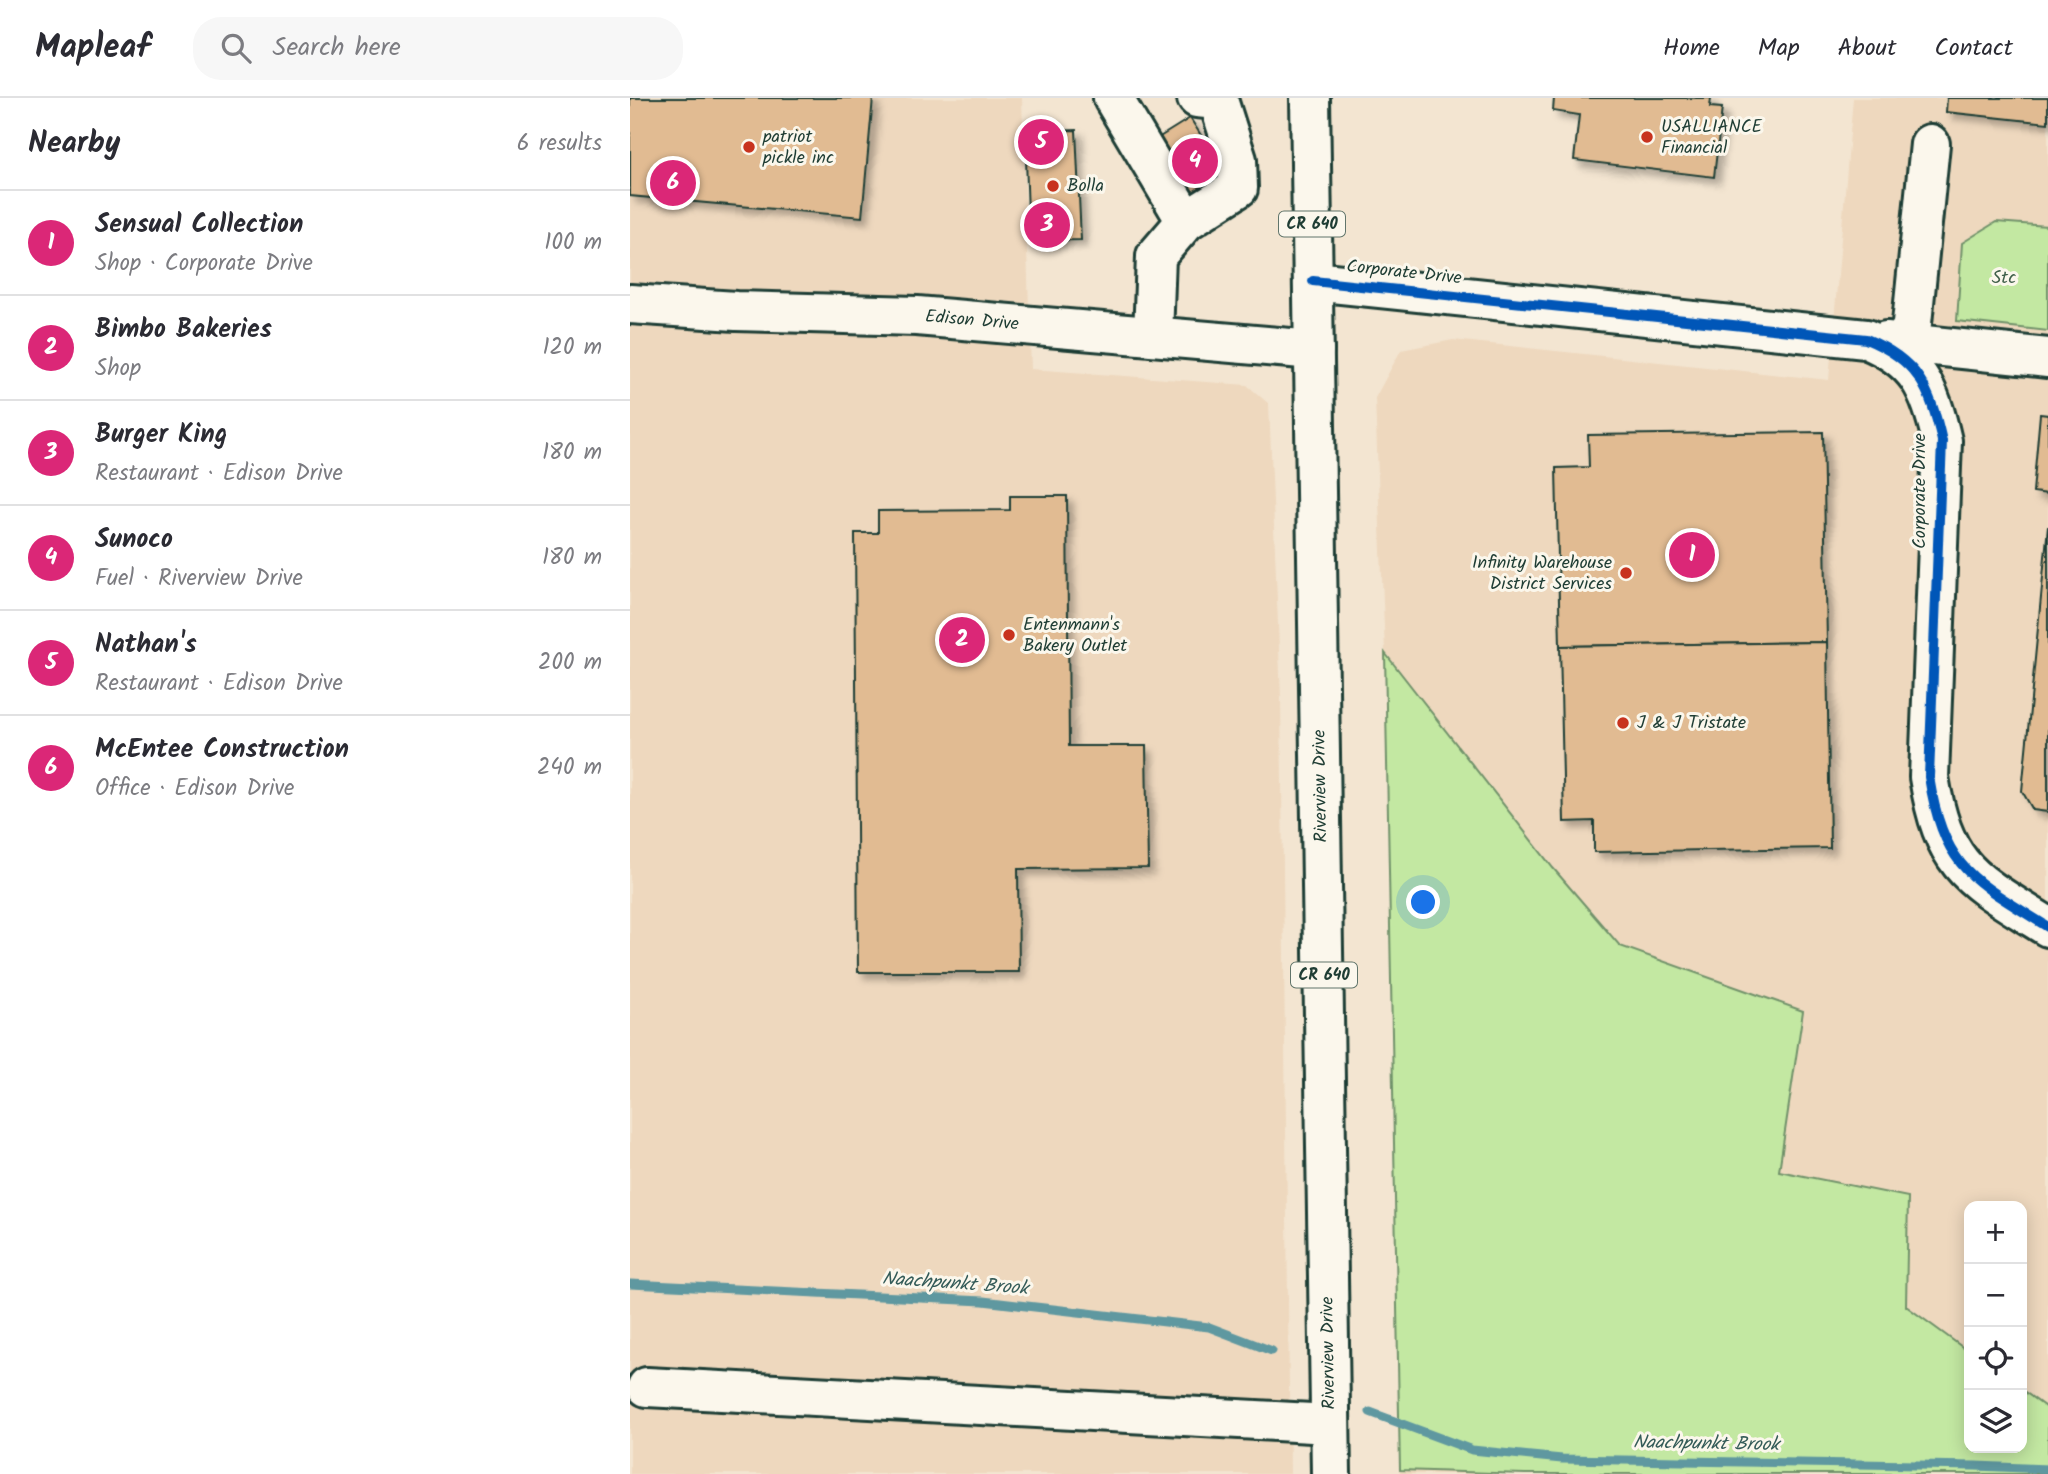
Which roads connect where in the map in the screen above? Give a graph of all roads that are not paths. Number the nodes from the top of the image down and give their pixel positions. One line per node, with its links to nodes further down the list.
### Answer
1 (1113, 98): 5 (main road)
2 (1197, 98): 5 (main road)
3 (1310, 98): 6 (main road, Riverview Drive / CR 640)
4 (1930, 144): 10 (main road)
5 (1186, 221): 8 (main road)
6 (1313, 281): 9 (main road, Corporate Drive); 11 (main road, Riverview Drive / CR 640)
7 (630, 304): 8 (main road, Edison Drive)
8 (1153, 336): 11 (main road, Edison Drive)
9 (1866, 339): 10 (main road); 13 (main road, Corporate Drive)
10 (1910, 343): 12 (main road)
11 (1314, 350): 15 (main road, Riverview Drive / CR 640)
12 (2048, 358)
13 (2048, 927)
14 (647, 1387): 15 (main road)
15 (1330, 1424): 16 (main road, Riverview Drive / CR 640)
16 (1331, 1474)

